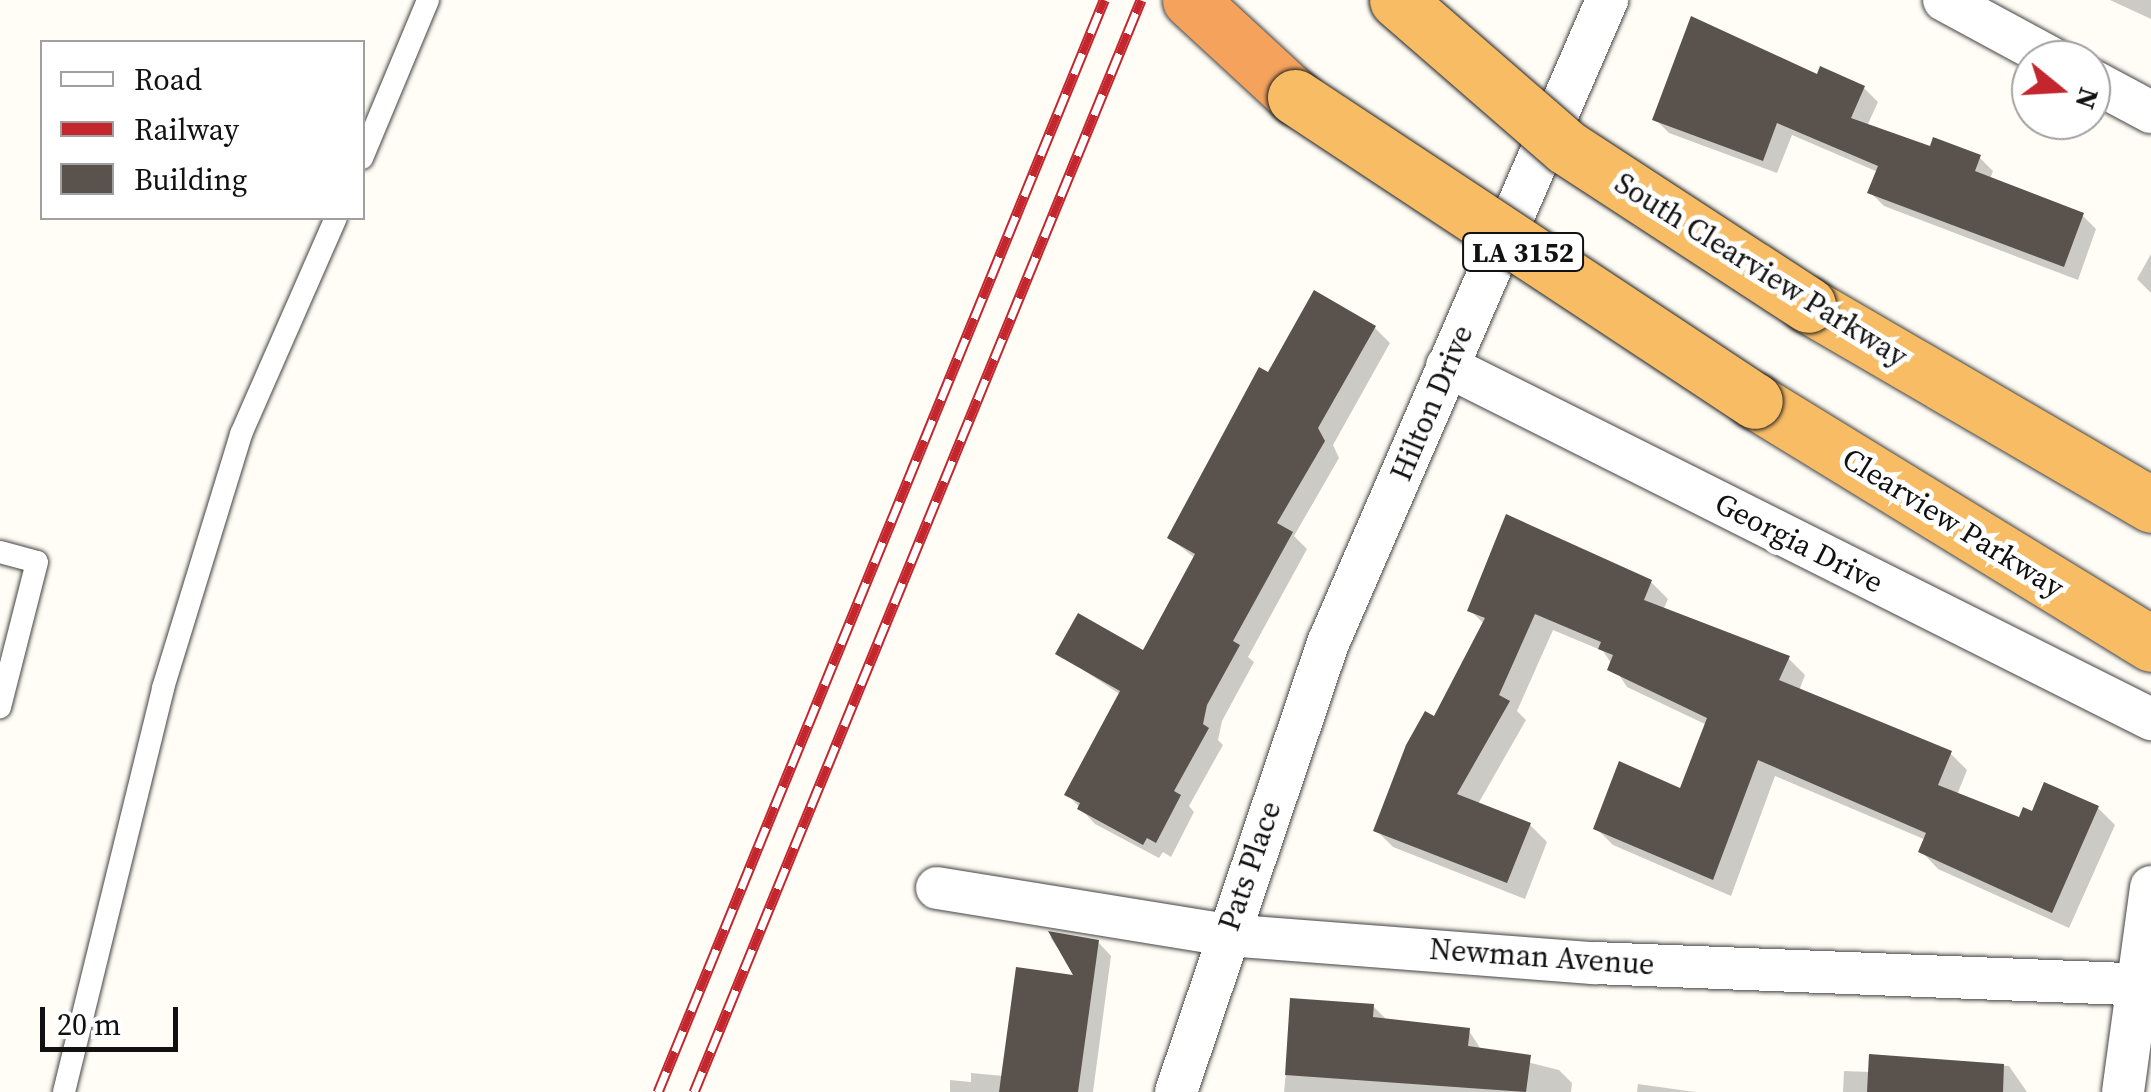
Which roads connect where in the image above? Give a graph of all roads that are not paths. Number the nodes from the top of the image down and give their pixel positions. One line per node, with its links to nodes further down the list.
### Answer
1 (428, 0): 11 (lane)
2 (1190, 0): 9 (highway)
3 (1224, 0): 9 (highway, LA 3152)
4 (1397, 0): 14 (highway, South Clearview Parkway, bridge)
5 (1607, 0): 13 (street, Hilton Drive)
6 (1944, 0): 7 (street)
7 (2018, 40)
8 (2111, 91): 10 (street)
9 (1295, 97): 17 (highway, Clearview Parkway / LA 3152, bridge)
10 (2151, 112)
11 (365, 151)
12 (335, 220): 24 (lane)
13 (1447, 366): 16 (street, Hilton Drive); 19 (street, Georgia Drive)
14 (2151, 505)
15 (0, 552): 18 (lane)
16 (1329, 641): 22 (street, Pats Place)
17 (2151, 644)
18 (0, 707)
19 (2151, 719)
20 (2151, 886): 23 (street)
21 (938, 888): 22 (street, Newman Avenue)
22 (1226, 934): 23 (street, Newman Avenue); 25 (street, Pats Place)
23 (2144, 984): 26 (street)
24 (64, 1092)
25 (1176, 1092)
26 (2123, 1092)

